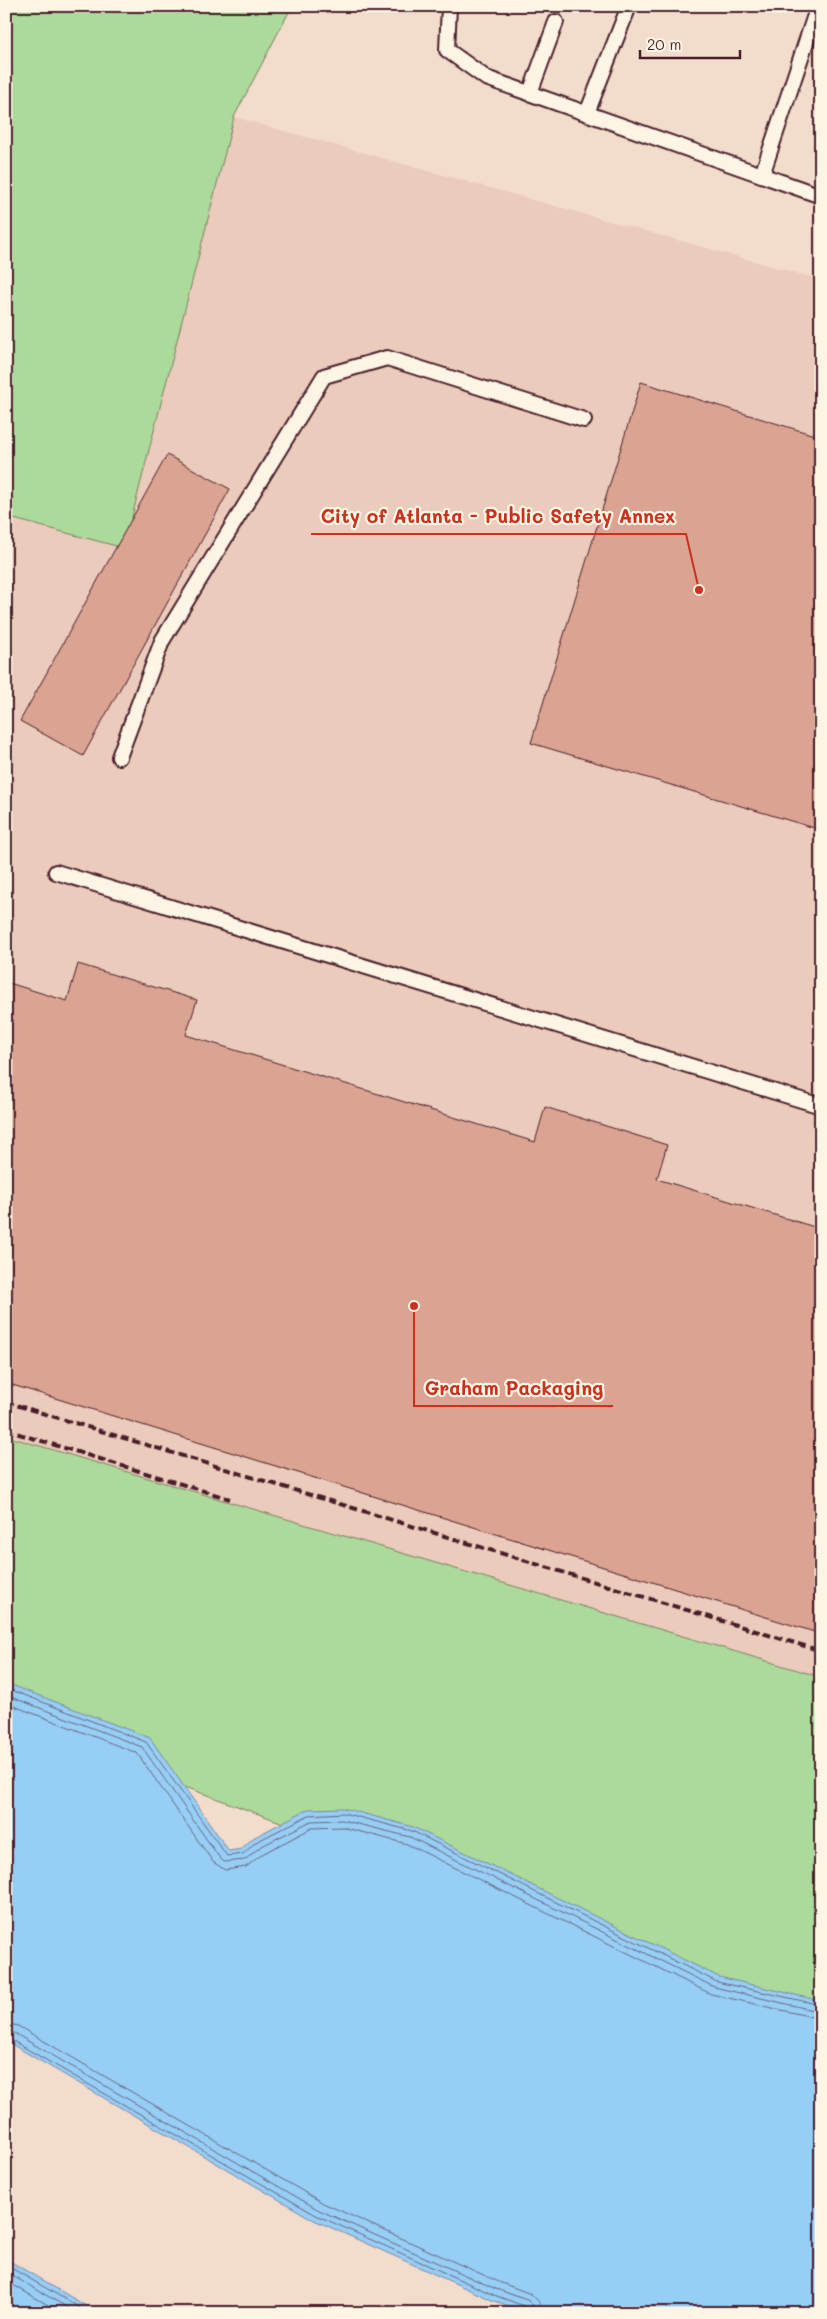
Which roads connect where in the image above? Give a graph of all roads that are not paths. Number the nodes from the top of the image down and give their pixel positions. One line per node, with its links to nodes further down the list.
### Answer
1 (449, 6): 5 (lane)
2 (629, 6): 6 (lane)
3 (818, 6): 7 (lane)
4 (556, 22): 5 (lane)
5 (530, 93): 6 (lane)
6 (587, 114): 7 (lane)
7 (762, 175): 8 (lane)
8 (821, 196)
9 (584, 420): 10 (lane)
10 (119, 757)
11 (56, 872): 12 (lane)
12 (821, 1106)

